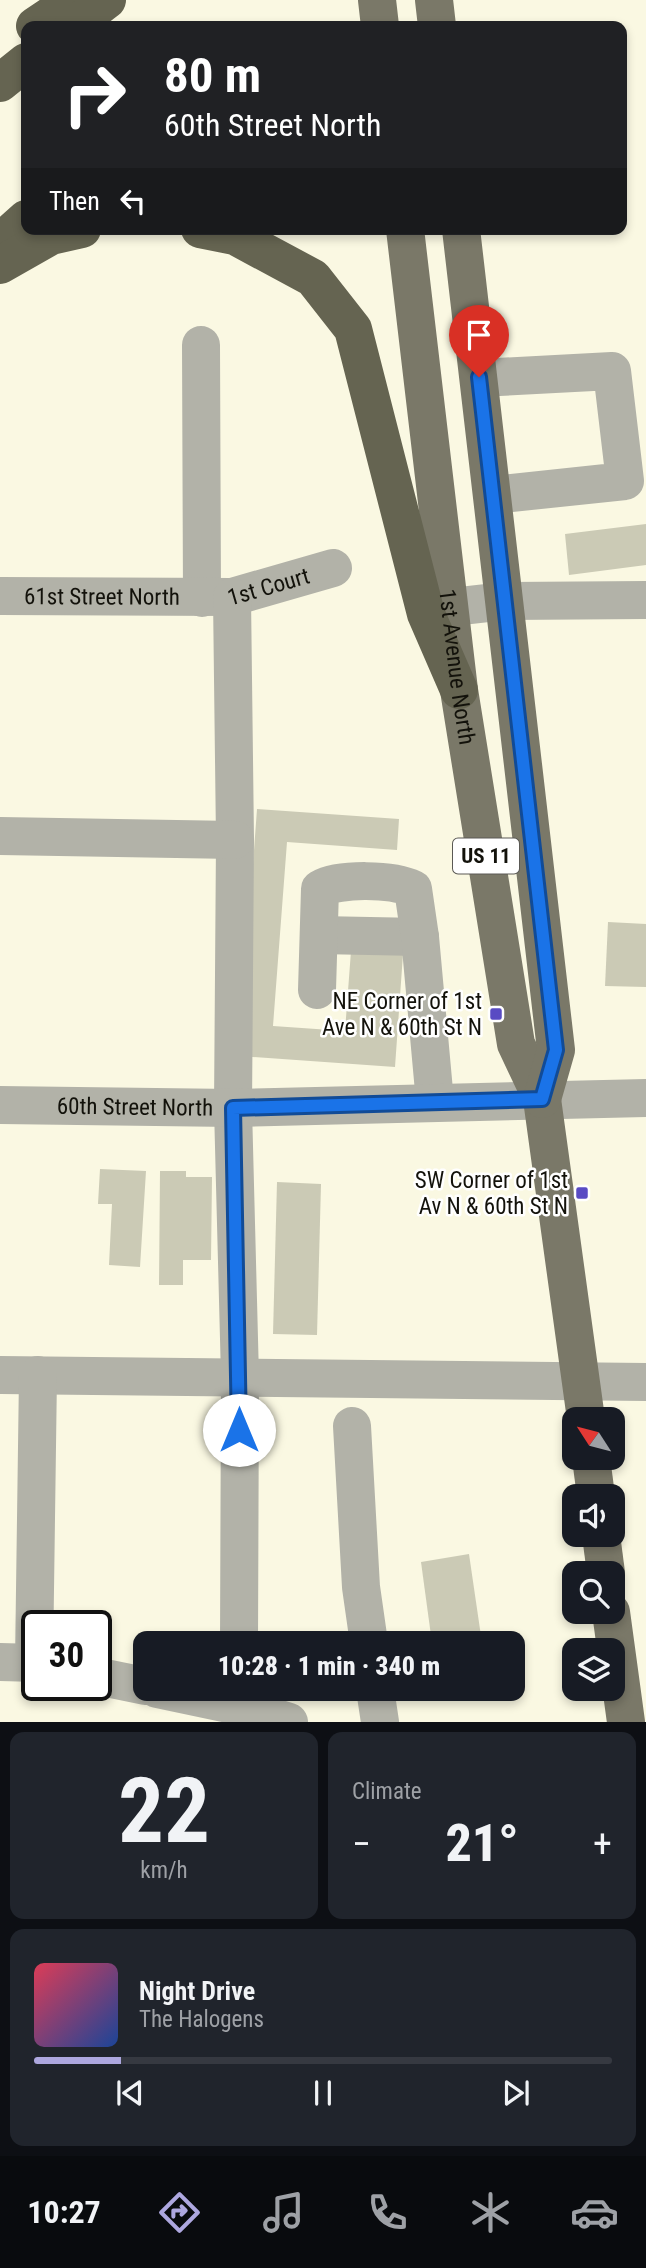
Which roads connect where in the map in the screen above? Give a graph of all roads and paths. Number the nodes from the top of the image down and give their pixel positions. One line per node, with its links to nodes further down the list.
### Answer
1 (74, 0): 5 (highway)
2 (107, 0): 6 (highway)
3 (377, 0): 7 (main road)
4 (434, 0): 8 (main road)
5 (42, 21)
6 (80, 21)
7 (379, 21)
8 (436, 21)
9 (21, 35): 10 (highway)
10 (0, 50)
11 (21, 66): 12 (highway)
12 (0, 83)
13 (21, 223): 18 (highway)
14 (55, 235): 19 (highway)
15 (230, 235): 29 (highway)
16 (406, 235): 28 (main road, 1st Avenue North / US 11)
17 (462, 235): 21 (main road, 1st Avenue North / US 11)
18 (0, 242)
19 (0, 265)
20 (201, 345): 25 (street)
21 (479, 377): 22 (main road, 1st Avenue North / US 11); 22 (street)
22 (493, 495): 27 (main road, 1st Avenue North / US 11)
23 (333, 568): 25 (street, 1st Court)
24 (0, 596): 25 (street, 61st Street North)
25 (217, 598): 31 (street)
26 (646, 600): 27 (street)
27 (505, 601): 28 (street); 36 (main road, 1st Avenue North / US 11)
28 (452, 607): 29 (main road, 1st Avenue North / US 11)
29 (459, 690): 36 (main road, 1st Avenue North / US 11)
30 (0, 836): 31 (street)
31 (235, 840): 39 (street)
32 (319, 935): 33 (street); 33 (street); 34 (street)
33 (421, 937): 37 (street)
34 (317, 990)
35 (646, 1098): 36 (street, 60th Street North)
36 (542, 1099): 37 (street, 60th Street North); 43 (main road, 1st Avenue North / US 11)
37 (435, 1102): 39 (street, 60th Street North)
38 (0, 1105): 39 (street, 60th Street North)
39 (233, 1108): 42 (street)
40 (0, 1375): 41 (street)
41 (38, 1375): 42 (street); 47 (street)
42 (240, 1377): 43 (street); 49 (street)
43 (581, 1381): 44 (street); 45 (main road, 1st Avenue North / US 11)
44 (646, 1382)
45 (584, 1407)
46 (352, 1426): 50 (street)
47 (27, 1610)
48 (613, 1624): 57 (main road)
49 (239, 1631)
50 (367, 1631)
51 (112, 1679): 52 (street)
52 (133, 1684)
53 (213, 1701): 55 (street)
54 (377, 1701): 56 (street)
55 (261, 1711)
56 (380, 1722)
57 (626, 1722)

